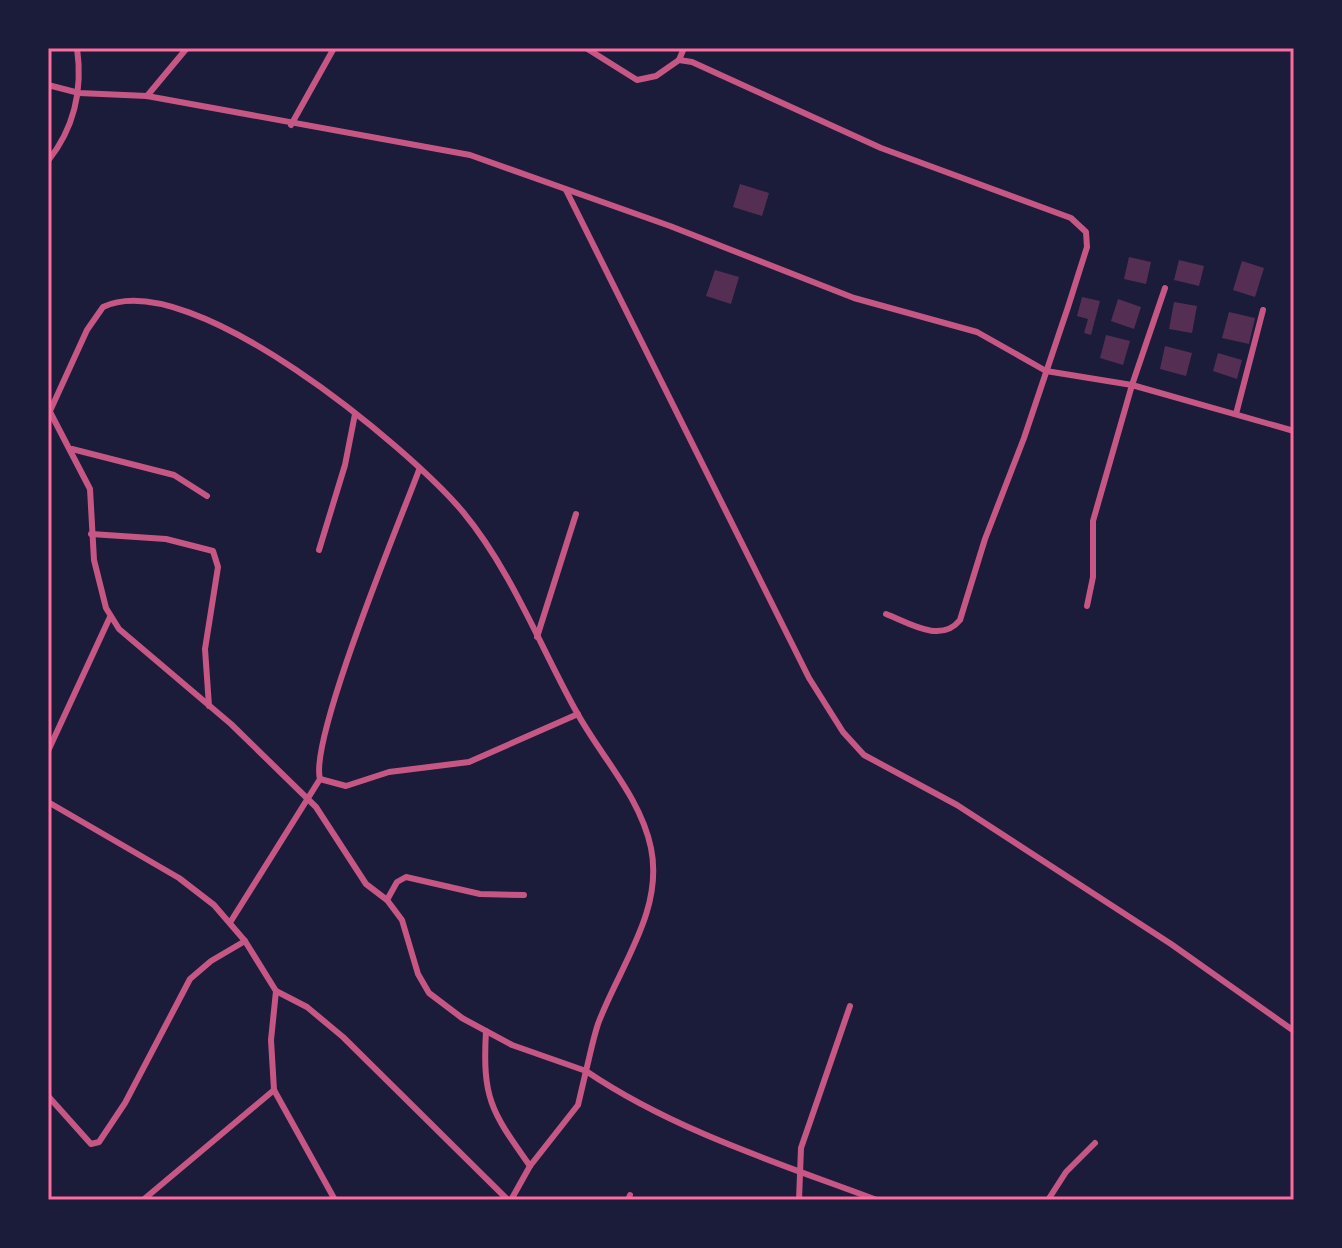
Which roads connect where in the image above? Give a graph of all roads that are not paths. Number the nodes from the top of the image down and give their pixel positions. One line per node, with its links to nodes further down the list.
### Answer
1 (77, 48): 8 (street)
2 (187, 48): 9 (street)
3 (334, 48): 10 (street)
4 (586, 48): 6 (street)
5 (684, 48): 6 (street)
6 (679, 60): 15 (street)
7 (48, 85): 8 (street)
8 (79, 93): 9 (street); 11 (street)
9 (147, 96): 10 (street)
10 (291, 125): 12 (street)
11 (48, 161)
12 (566, 190): 15 (street); 44 (street)
13 (1165, 288): 16 (street)
14 (1263, 310): 19 (street)
15 (1046, 371): 16 (street); 28 (street)
16 (1132, 385): 19 (street); 27 (street)
17 (49, 410): 18 (street); 21 (street)
18 (355, 414): 22 (street); 26 (street)
19 (1236, 414): 20 (street)
20 (1294, 431)
21 (72, 449): 23 (street); 25 (street)
22 (419, 470): 30 (street); 34 (street)
23 (207, 496)
24 (576, 514): 30 (street)
25 (91, 534): 29 (street); 31 (street)
26 (319, 550)
27 (1087, 606)
28 (886, 614)
29 (110, 617): 31 (street); 33 (street)
30 (537, 637): 32 (street)
31 (209, 706): 35 (street)
32 (578, 714): 34 (street); 45 (street)
33 (48, 751)
34 (320, 779): 35 (street)
35 (308, 797): 38 (street); 39 (street)
36 (48, 802): 39 (street)
37 (524, 895): 38 (street)
38 (387, 900): 43 (street)
39 (231, 921): 40 (street)
40 (245, 941): 41 (street); 47 (street)
41 (276, 991): 46 (street); 53 (street)
42 (850, 1006): 50 (street)
43 (486, 1031): 45 (street); 49 (street)
44 (1294, 1031)
45 (586, 1071): 49 (street); 50 (street)
46 (274, 1090): 51 (street); 52 (street)
47 (48, 1096)
48 (1095, 1143): 56 (street)
49 (530, 1166): 53 (street)
50 (798, 1170): 54 (street); 55 (street)
51 (143, 1200)
52 (335, 1200)
53 (509, 1200)
54 (799, 1200)
55 (877, 1200)
56 (1048, 1200)

